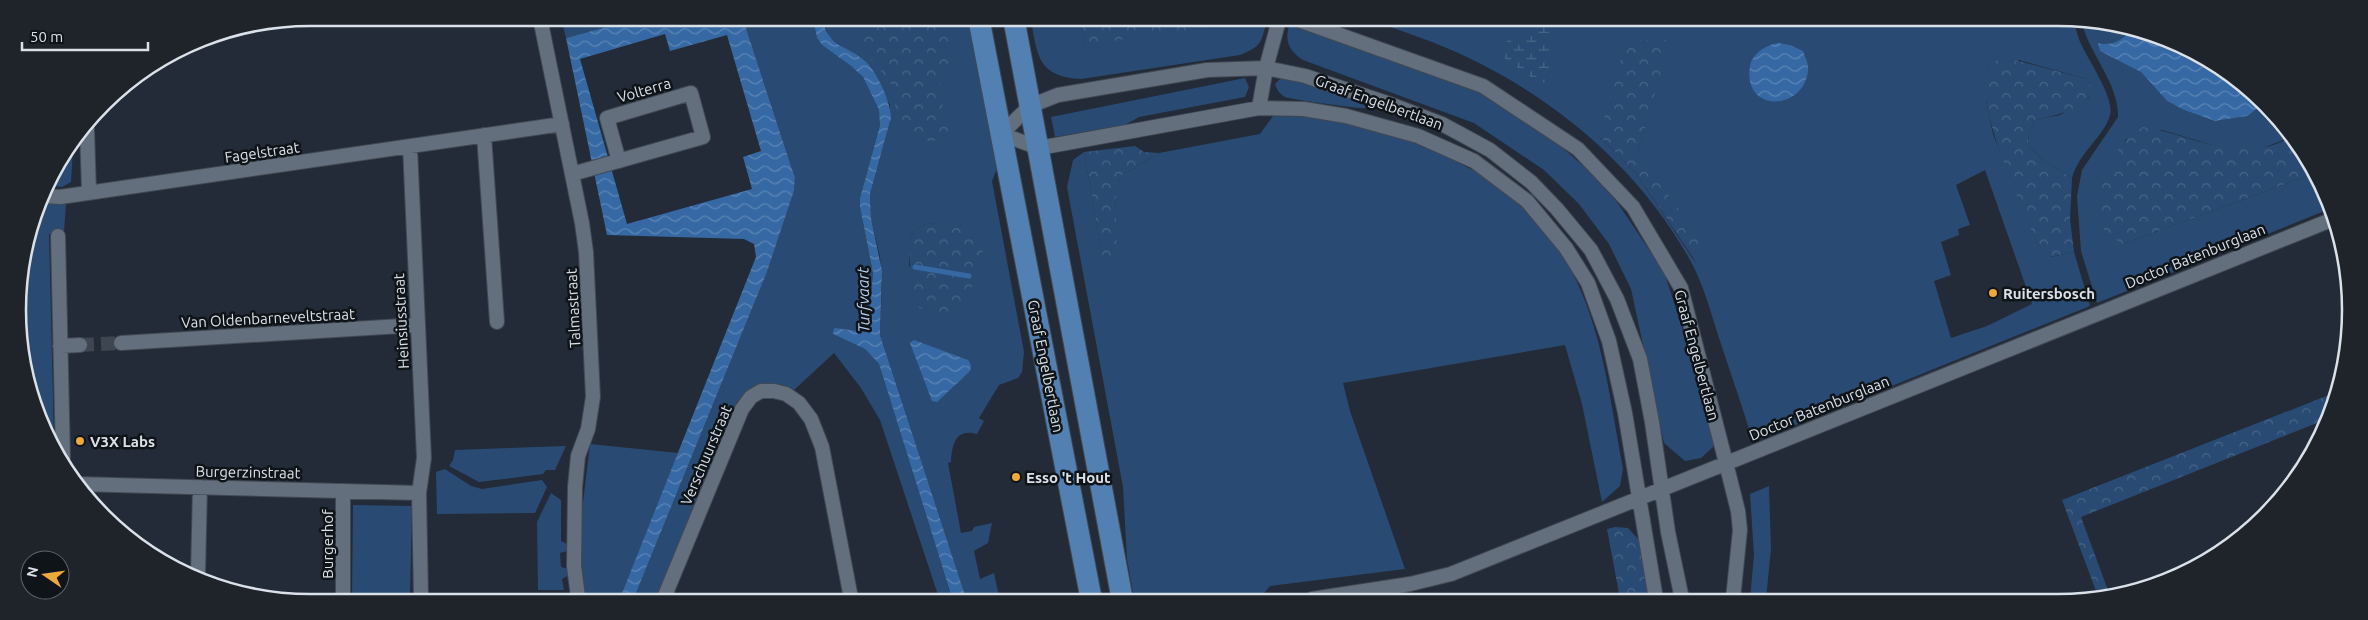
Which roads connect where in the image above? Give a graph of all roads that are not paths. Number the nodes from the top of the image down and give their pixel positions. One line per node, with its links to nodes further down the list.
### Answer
1 (542, 26): 9 (street, Talmastraat)
2 (980, 26): 11 (main road, Graaf Engelbertlaan)
3 (1015, 26): 7 (main road)
4 (1278, 26): 6 (street)
5 (1318, 26): 27 (street, Graaf Engelbertlaan)
6 (1266, 68): 7 (street, Graaf Engelbertlaan); 8 (street); 30 (street, Graaf Engelbertlaan)
7 (1030, 106): 11 (street, Graaf Engelbertlaan); 14 (main road)
8 (1259, 108): 14 (street, Graaf Engelbertlaan); 33 (street, Graaf Engelbertlaan)
9 (562, 124): 12 (street, Fagelstraat); 16 (street, Talmastraat)
10 (87, 134): 17 (street)
11 (1000, 134): 14 (street); 40 (main road, Graaf Engelbertlaan)
12 (484, 135): 13 (street, Fagelstraat); 21 (street)
13 (410, 147): 17 (street, Fagelstraat); 22 (street, Heinsiusstraat)
14 (1039, 148): 41 (main road)
15 (614, 163): 15 (street, Volterra); 16 (street, Volterra)
16 (572, 174): 37 (street, Talmastraat)
17 (89, 192): 18 (street, Fagelstraat)
18 (50, 196)
19 (2328, 221): 27 (street, Doctor Batenburglaan)
20 (58, 236): 25 (street)
21 (497, 322)
22 (418, 325): 23 (street, Van Oldenbarneveltstraat); 32 (street, Heinsiusstraat)
23 (121, 343)
24 (80, 345): 25 (street)
25 (60, 346): 26 (street)
26 (63, 449)
27 (1726, 463): 30 (street, Doctor Batenburglaan); 45 (street, Graaf Engelbertlaan)
28 (86, 484): 29 (street, Burgerzinstraat)
29 (200, 487): 31 (street, Burgerzinstraat); 34 (street)
30 (1662, 488): 33 (street, Doctor Batenburglaan); 44 (street, Graaf Engelbertlaan)
31 (343, 491): 32 (street, Burgerzinstraat); 35 (street, Burgerhof)
32 (419, 493): 36 (street)
33 (1637, 497): 42 (street, Doctor Batenburglaan); 43 (street, Graaf Engelbertlaan)
34 (198, 571)
35 (343, 594)
36 (421, 594)
37 (578, 594)
38 (666, 594): 39 (street, Verschuurstraat)
39 (850, 594)
40 (1090, 594)
41 (1121, 594)
42 (1345, 594)
43 (1655, 594)
44 (1681, 594)
45 (1734, 594)

